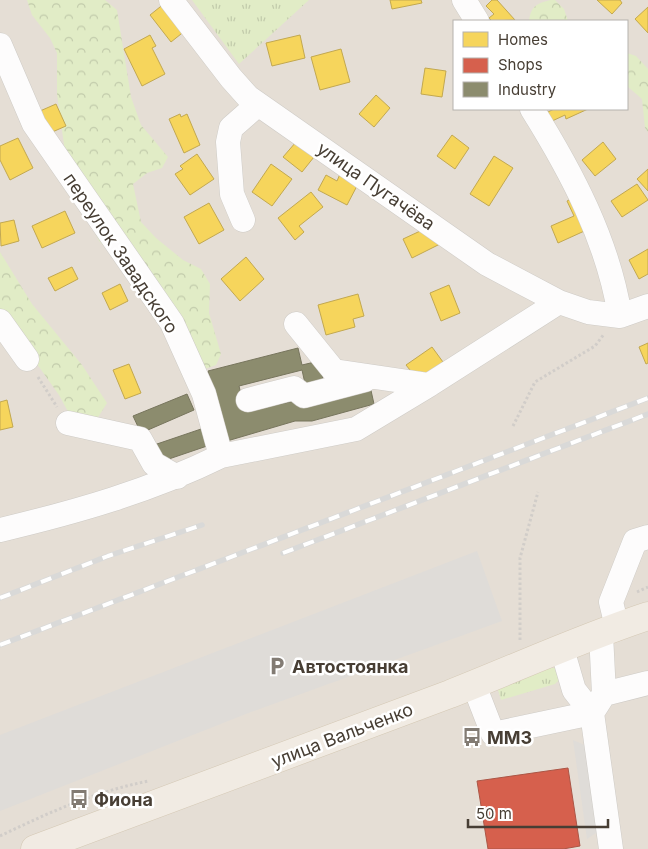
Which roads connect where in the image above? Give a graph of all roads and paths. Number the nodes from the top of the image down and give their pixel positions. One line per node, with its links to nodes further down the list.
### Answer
1 (171, 0): 5 (street, улица Пугачёва)
2 (464, 0): 3 (street)
3 (476, 20)
4 (0, 45): 19 (street, переулок Завадского)
5 (248, 97): 7 (street); 8 (street, улица Пугачёва)
6 (533, 110): 10 (street)
7 (243, 220)
8 (558, 302): 10 (street, улица Пугачёва); 15 (street)
9 (648, 306): 10 (street)
10 (620, 316): 18 (path)
11 (0, 320): 13 (street)
12 (296, 324): 14 (street)
13 (27, 359): 17 (path)
14 (376, 378): 15 (street); 16 (street)
15 (429, 385): 19 (street)
16 (248, 400)
17 (68, 424): 20 (street)
18 (513, 426)
19 (221, 456): 20 (street)
20 (177, 477): 22 (street)
21 (538, 492): 27 (path)
22 (0, 530)
23 (648, 537): 26 (street)
24 (648, 587): 26 (path)
25 (648, 616): 26 (main road, улица Вальченко)
26 (610, 621): 28 (main road, улица Вальченко); 31 (street)
27 (529, 636)
28 (562, 649): 30 (main road, улица Вальченко); 31 (street)
29 (648, 683): 31 (street)
30 (474, 684): 31 (street); 34 (main road, улица Вальченко)
31 (598, 703): 35 (street)
32 (151, 781): 33 (path)
33 (0, 836)
34 (35, 849)
35 (611, 849)

